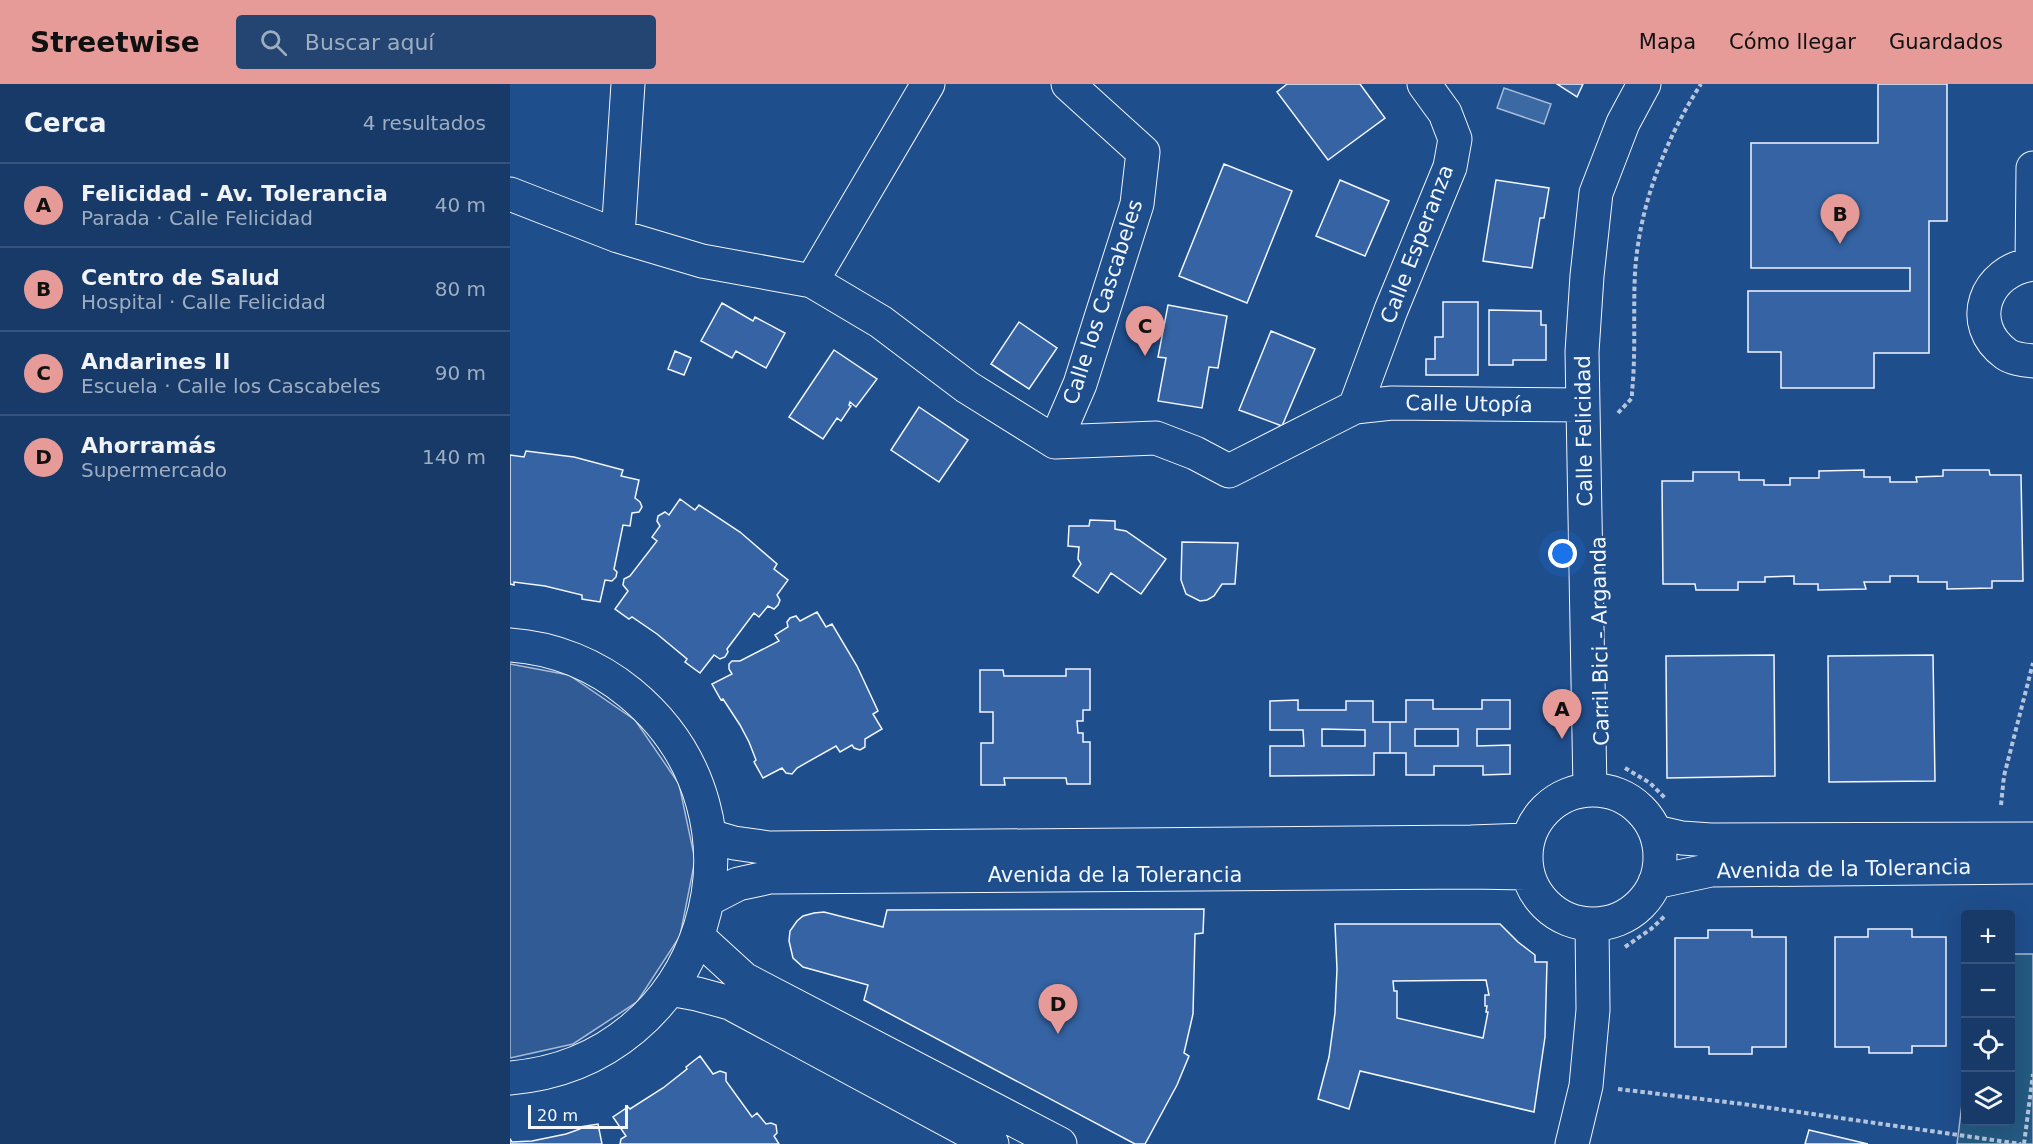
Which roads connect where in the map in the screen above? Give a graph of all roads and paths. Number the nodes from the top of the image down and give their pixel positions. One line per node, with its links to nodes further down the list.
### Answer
1 (628, 84): 9 (street)
2 (928, 84): 11 (street)
3 (1068, 84): 16 (street, Calle los Cascabeles)
4 (1424, 84): 14 (street, Calle Esperanza)
5 (1644, 84): 13 (street, Calle Felicidad)
6 (1701, 84): 15 (path)
7 (2033, 168): 10 (street)
8 (513, 196): 9 (street)
9 (618, 236): 11 (street)
10 (2032, 264): 12 (street)
11 (812, 281): 16 (street)
12 (2033, 362)
13 (1583, 405): 14 (street, Calle Utopía); 20 (street, Calle Felicidad)
14 (1355, 407): 16 (street)
15 (1615, 416)
16 (1055, 442)
17 (510, 645): 23 (street)
18 (2033, 663): 24 (path)
19 (1620, 764): 21 (path, Carril Bici - Arganda)
20 (1590, 790): 22 (street); 25 (street)
21 (1668, 802)
22 (1656, 832): 24 (street, Avenida de la Tolerancia); 28 (street)
23 (710, 836): 25 (street, Avenida de la Tolerancia); 29 (street)
24 (2018, 839)
25 (1527, 840): 27 (street)
26 (2033, 867): 28 (street, Avenida de la Tolerancia)
27 (1527, 873): 29 (street, Avenida de la Tolerancia); 31 (street)
28 (1655, 882): 31 (street)
29 (709, 899): 32 (street)
30 (1667, 913): 33 (path)
31 (1592, 924): 41 (street)
32 (698, 937): 34 (street); 40 (street)
33 (1620, 952)
34 (670, 989): 36 (street); 39 (street)
35 (2033, 1074): 42 (path)
36 (510, 1078)
37 (1607, 1088): 38 (path)
38 (1988, 1142): 42 (path)
39 (992, 1144)
40 (1060, 1144)
41 (1572, 1144)
42 (2023, 1144)

